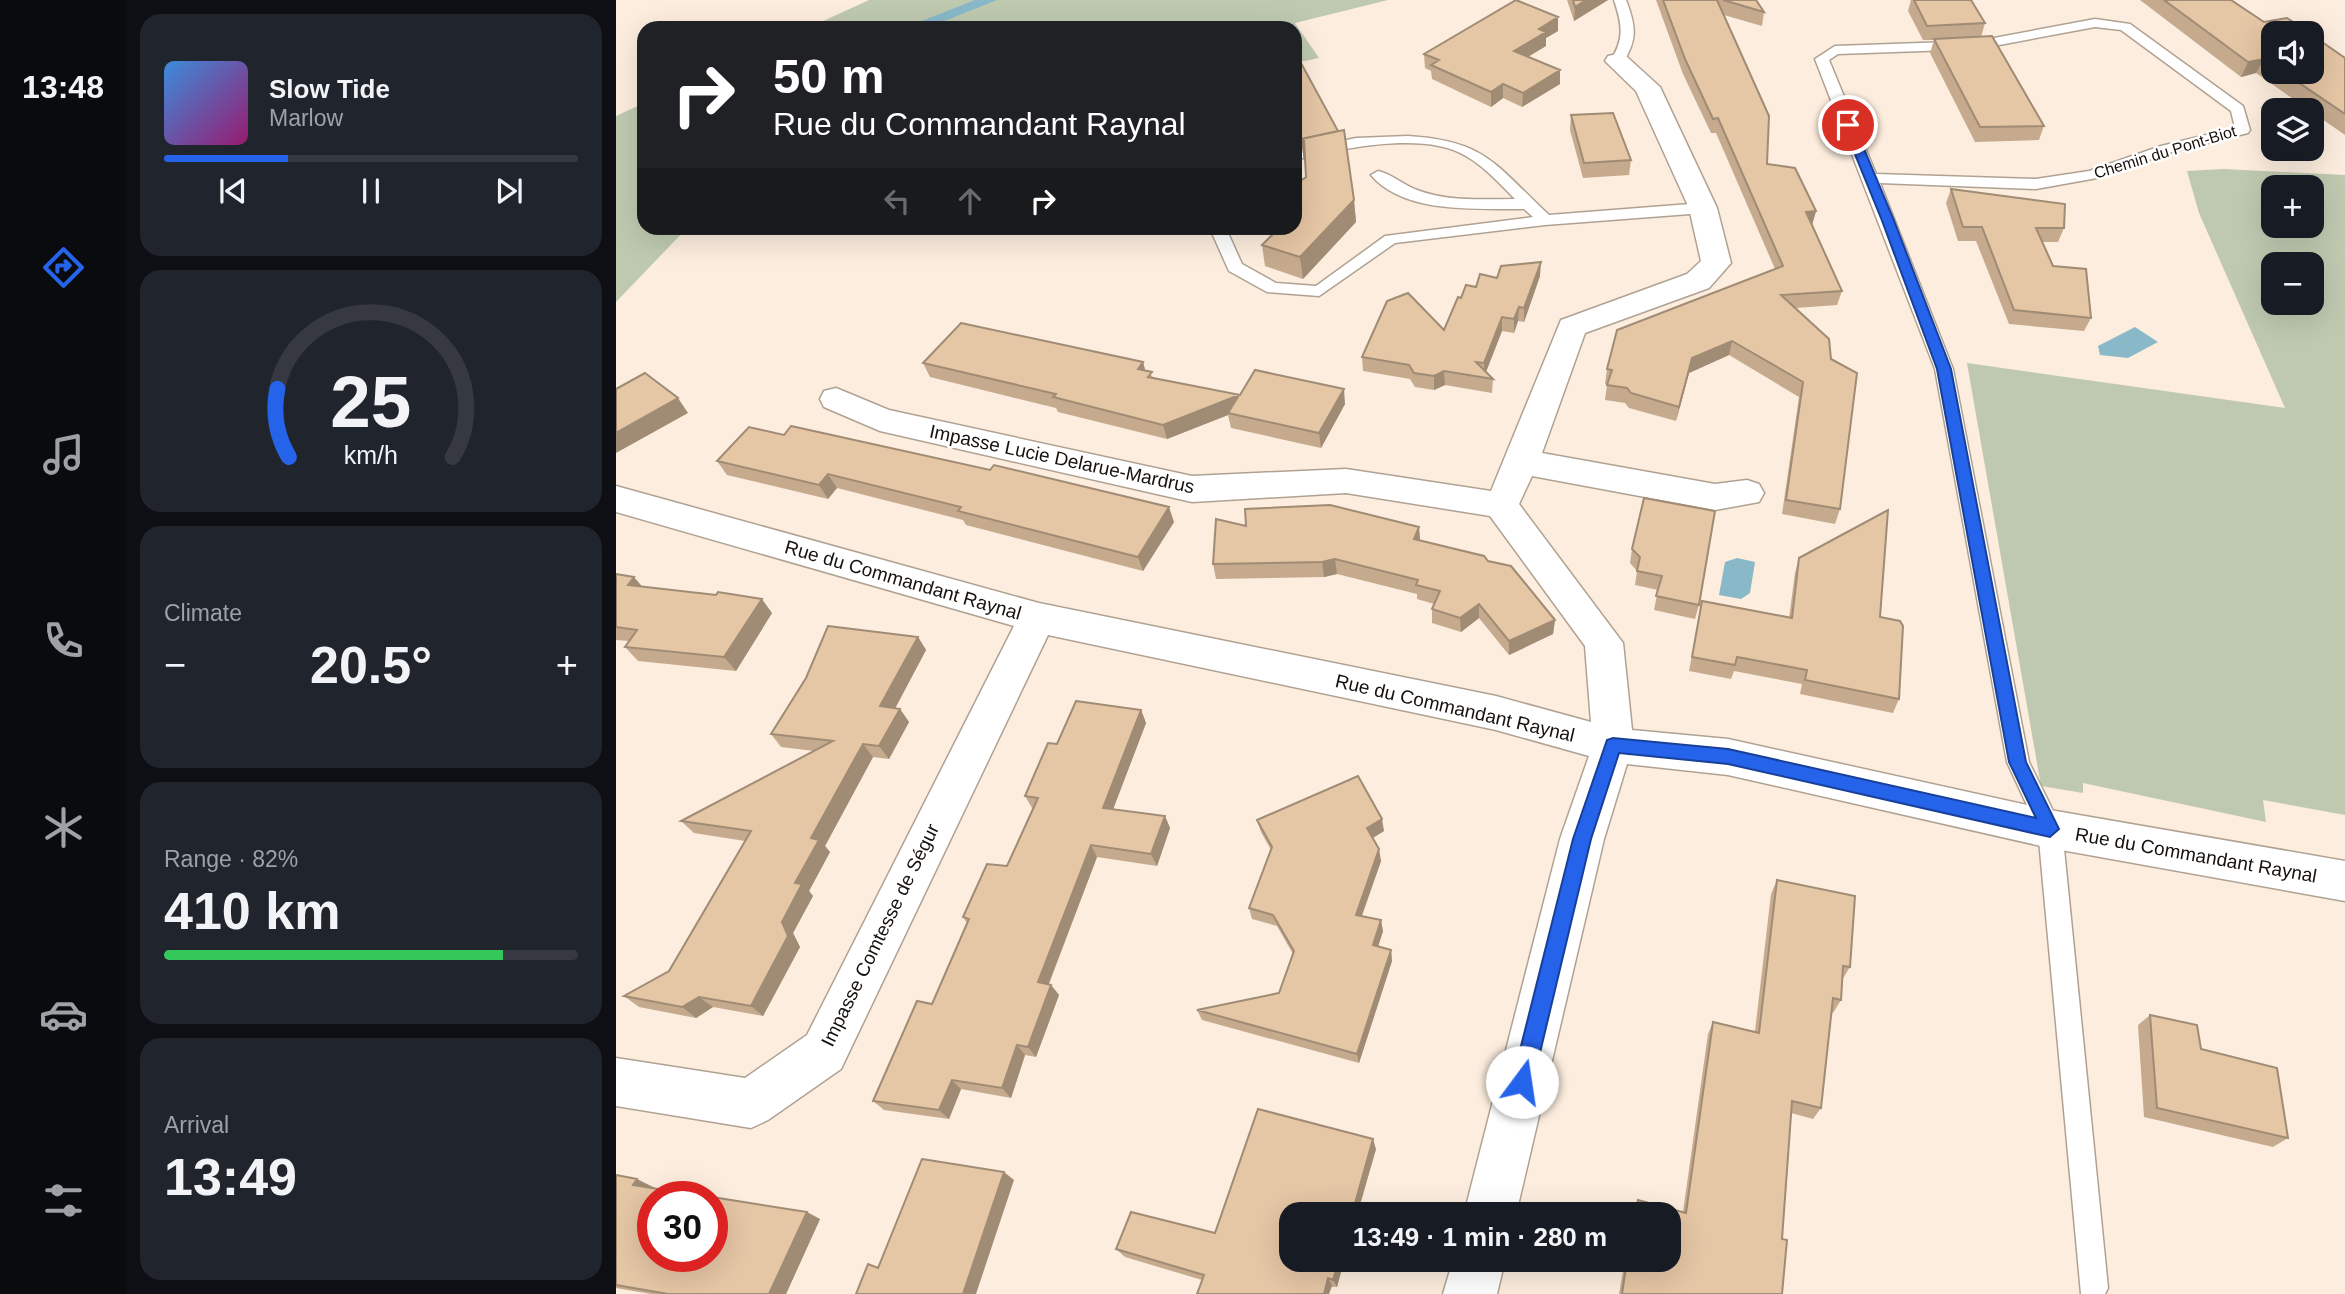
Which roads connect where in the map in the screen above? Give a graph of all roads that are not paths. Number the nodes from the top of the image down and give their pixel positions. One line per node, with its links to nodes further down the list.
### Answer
1 (1620, 0): 2 (lane)
2 (1617, 61): 7 (street)
3 (1302, 153): 6 (lane)
4 (1378, 175): 6 (lane)
5 (1871, 178): 5 (lane, Chemin du Pont-Biot); 17 (lane, Chemin du Pont-Biot)
6 (1528, 204): 8 (lane)
7 (1703, 208): 8 (lane); 11 (street)
8 (1545, 220): 9 (lane)
9 (1221, 235)
10 (836, 399): 14 (street, Impasse Lucie Delarue-Mardrus)
11 (1522, 462): 12 (street); 14 (street)
12 (1747, 493)
13 (616, 499): 15 (street, Rue du Commandant Raynal)
14 (1501, 505): 16 (street)
15 (1040, 618): 16 (street, Rue du Commandant Raynal); 19 (street, Impasse Comtesse de Ségur)
16 (1613, 745): 17 (street, Rue du Commandant Raynal); 20 (street)
17 (2050, 829): 18 (street, Rue du Commandant Raynal); 22 (lane)
18 (2345, 881)
19 (616, 1082)
20 (1493, 1202)
21 (1476, 1272): 23 (street)
22 (2093, 1288)
23 (1471, 1294)

